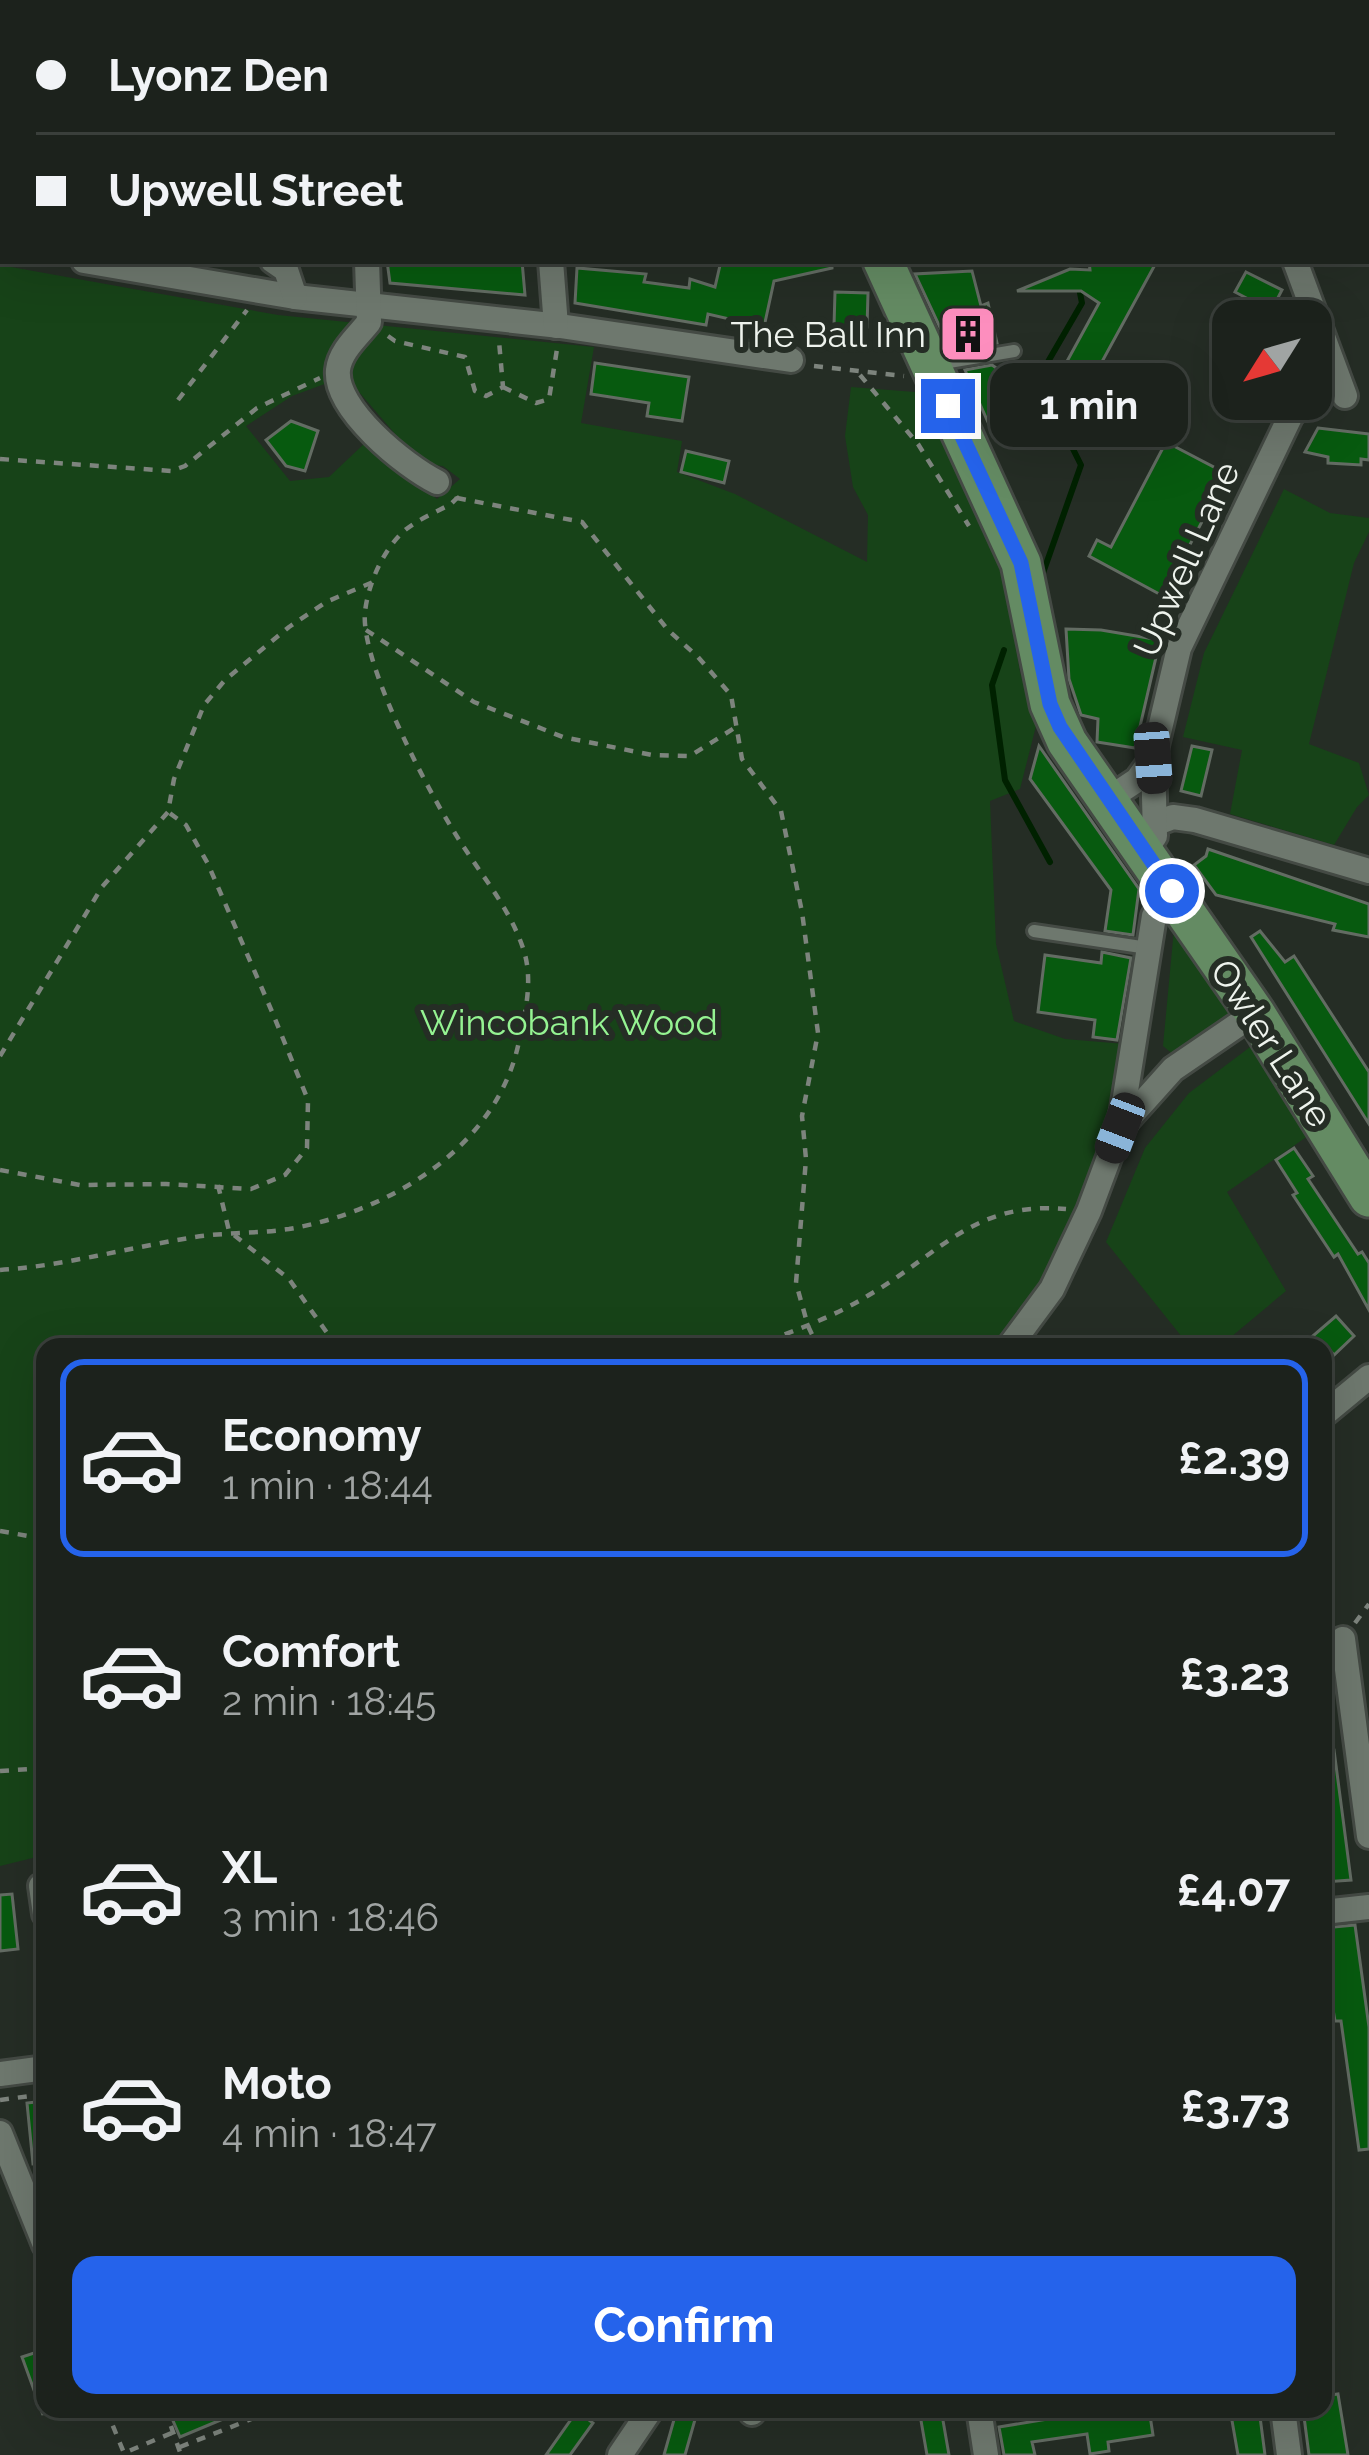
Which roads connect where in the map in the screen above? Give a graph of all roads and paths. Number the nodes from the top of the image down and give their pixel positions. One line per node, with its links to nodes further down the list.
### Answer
1 (102, 264): 7 (street)
2 (277, 264): 8 (street)
3 (367, 264): 9 (street)
4 (550, 264): 11 (street)
5 (884, 264): 15 (main road, Owler Lane)
6 (1296, 264): 19 (street)
7 (252, 289): 8 (street); 20 (path)
8 (295, 297): 9 (street)
9 (370, 314): 10 (street); 16 (street); 18 (path)
10 (493, 319): 11 (street); 18 (path)
11 (556, 326): 13 (street)
12 (1014, 351): 15 (lane)
13 (791, 359): 17 (path)
14 (554, 369): 18 (path)
15 (932, 371): 17 (path); 29 (main road, Owler Lane)
16 (338, 374): 22 (path); 23 (street)
17 (860, 374): 24 (path)
18 (502, 387)
19 (1357, 398)
20 (178, 400)
21 (1290, 420): 28 (street, Upwell Lane)
22 (0, 459)
23 (447, 490): 25 (path); 27 (path)
24 (978, 540)
25 (373, 582): 26 (path); 30 (path)
26 (365, 630): 27 (path); 45 (path)
27 (737, 727): 47 (path)
28 (1153, 758): 29 (street); 31 (street, Upwell Lane)
29 (1107, 800): 31 (main road, Owler Lane)
30 (168, 812): 37 (path); 42 (path)
31 (1150, 837): 32 (street); 33 (main road, Owler Lane)
32 (1369, 872)
33 (1172, 891): 35 (street); 36 (main road, Owler Lane)
34 (1034, 931): 35 (lane)
35 (1146, 955): 38 (street)
36 (1255, 1013): 39 (street); 43 (main road, Owler Lane)
37 (0, 1056)
38 (1132, 1057): 39 (street); 40 (street)
39 (1173, 1069): 40 (street)
40 (1120, 1128): 44 (street)
41 (0, 1170): 42 (path)
42 (218, 1185): 45 (path)
43 (1369, 1197)
44 (1089, 1211): 47 (path); 51 (street)
45 (229, 1231): 46 (path); 48 (path)
46 (0, 1270)
47 (808, 1326): 49 (path); 50 (path)
48 (331, 1338)
49 (775, 1338)
50 (814, 1338)
51 (1016, 1338)
52 (1369, 1377): 53 (street)
53 (1332, 1408)
54 (0, 1532): 55 (path)
55 (36, 1538)
56 (1343, 1639): 59 (street)
57 (36, 1769): 58 (path)
58 (0, 1771)
59 (1369, 1836)
60 (1369, 1907): 61 (street)
61 (1332, 1911)
62 (36, 2069): 63 (street)
63 (0, 2074)
64 (36, 2095): 65 (path)
65 (0, 2100)
66 (0, 2133): 67 (street)
67 (8, 2181): 68 (street)
68 (36, 2229)
69 (110, 2418): 75 (path)
70 (169, 2418): 75 (path)
71 (254, 2418): 76 (path)
72 (645, 2418): 77 (street)
73 (980, 2418): 78 (street)
74 (1284, 2418): 79 (street)
75 (174, 2432): 76 (path)
76 (181, 2451)
77 (620, 2455)
78 (986, 2455)
79 (1289, 2455)

